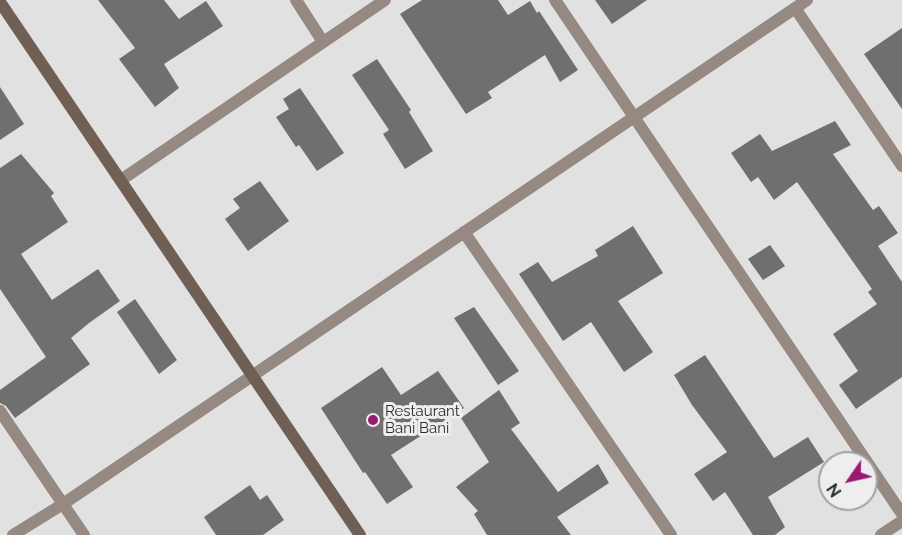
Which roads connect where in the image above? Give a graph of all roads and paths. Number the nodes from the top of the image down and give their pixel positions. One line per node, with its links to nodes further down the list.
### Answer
1 (296, 0): 7 (street)
2 (385, 0): 7 (street)
3 (555, 0): 8 (street)
4 (807, 0): 6 (street)
5 (0, 2): 10 (street)
6 (795, 8): 8 (street); 9 (street)
7 (323, 42): 10 (street)
8 (634, 117): 11 (street); 15 (street)
9 (902, 166)
10 (121, 180): 12 (street)
11 (464, 232): 12 (street); 20 (street)
12 (253, 375): 14 (street); 19 (street)
13 (0, 411): 14 (street)
14 (63, 504): 17 (street); 18 (street)
15 (902, 514)
16 (902, 521): 21 (street)
17 (13, 535)
18 (84, 535)
19 (360, 535)
20 (671, 535)
21 (881, 535)

